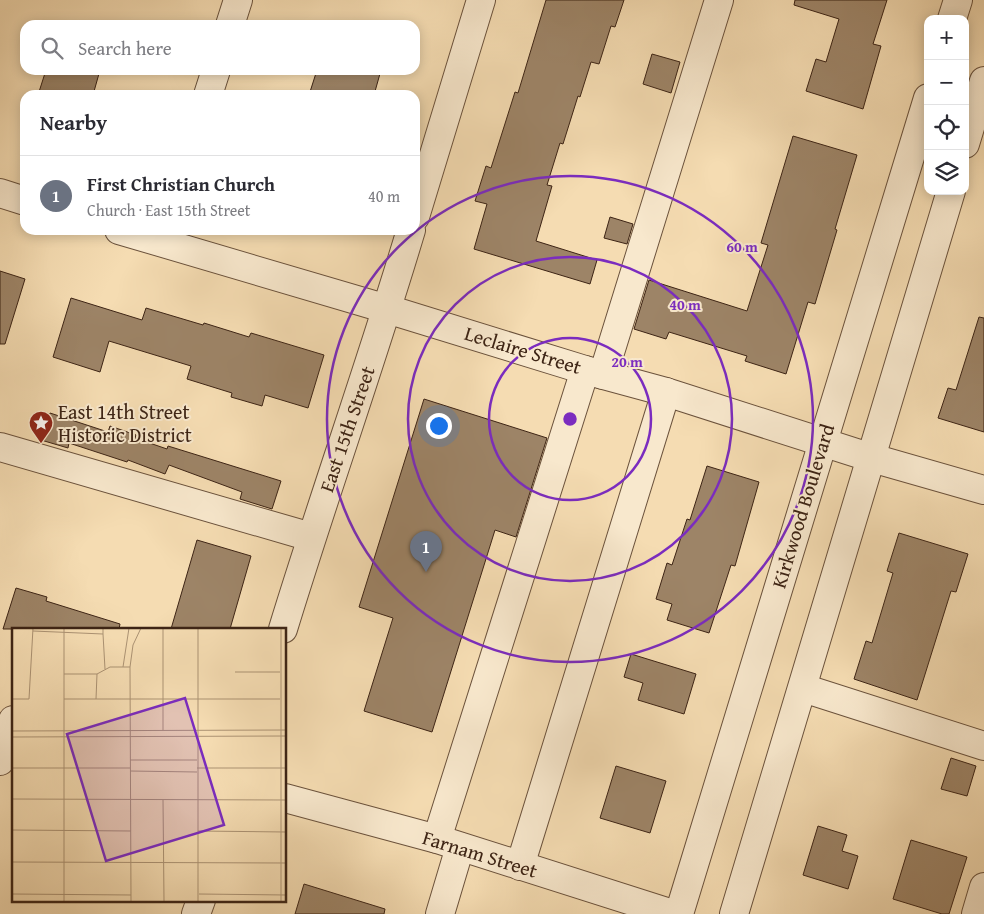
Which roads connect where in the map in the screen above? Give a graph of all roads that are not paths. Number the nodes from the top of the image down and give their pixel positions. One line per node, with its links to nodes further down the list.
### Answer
1 (238, 0): 6 (street)
2 (481, 0): 15 (street)
3 (718, 0): 20 (street)
4 (958, 0): 5 (street)
5 (953, 15)
6 (232, 20)
7 (214, 75): 9 (street)
8 (984, 81): 11 (street)
9 (210, 90)
10 (926, 105): 22 (street, Kirkwood Boulevard)
11 (969, 131)
12 (0, 194): 14 (street)
13 (950, 195): 24 (street)
14 (20, 200)
15 (420, 201)
16 (152, 235): 18 (street, Leclaire Street)
17 (409, 235): 19 (street, East 15th Street)
18 (165, 237): 19 (street, Leclaire Street)
19 (387, 309): 20 (street, Leclaire Street); 26 (street, East 15th Street)
20 (594, 372): 21 (street, Leclaire Street); 33 (street)
21 (666, 392): 22 (street, Leclaire Street); 34 (street)
22 (822, 442): 24 (street, Leclaire Street); 40 (street, Kirkwood Boulevard)
23 (0, 447): 26 (street)
24 (872, 458): 25 (street, Leclaire Street); 28 (street)
25 (984, 490)
26 (311, 536): 27 (street, East 15th Street)
27 (283, 628)
28 (803, 688): 30 (street); 41 (street)
29 (9, 718): 31 (street)
30 (984, 746)
31 (0, 761)
32 (286, 798): 33 (street, Farnam Street)
33 (448, 843): 34 (street, Farnam Street); 38 (street)
34 (520, 866): 39 (street, Farnam Street)
35 (984, 887): 42 (street)
36 (200, 902): 37 (street)
37 (196, 914)
38 (440, 914)
39 (673, 914)
40 (679, 914)
41 (734, 914)
42 (976, 914)

